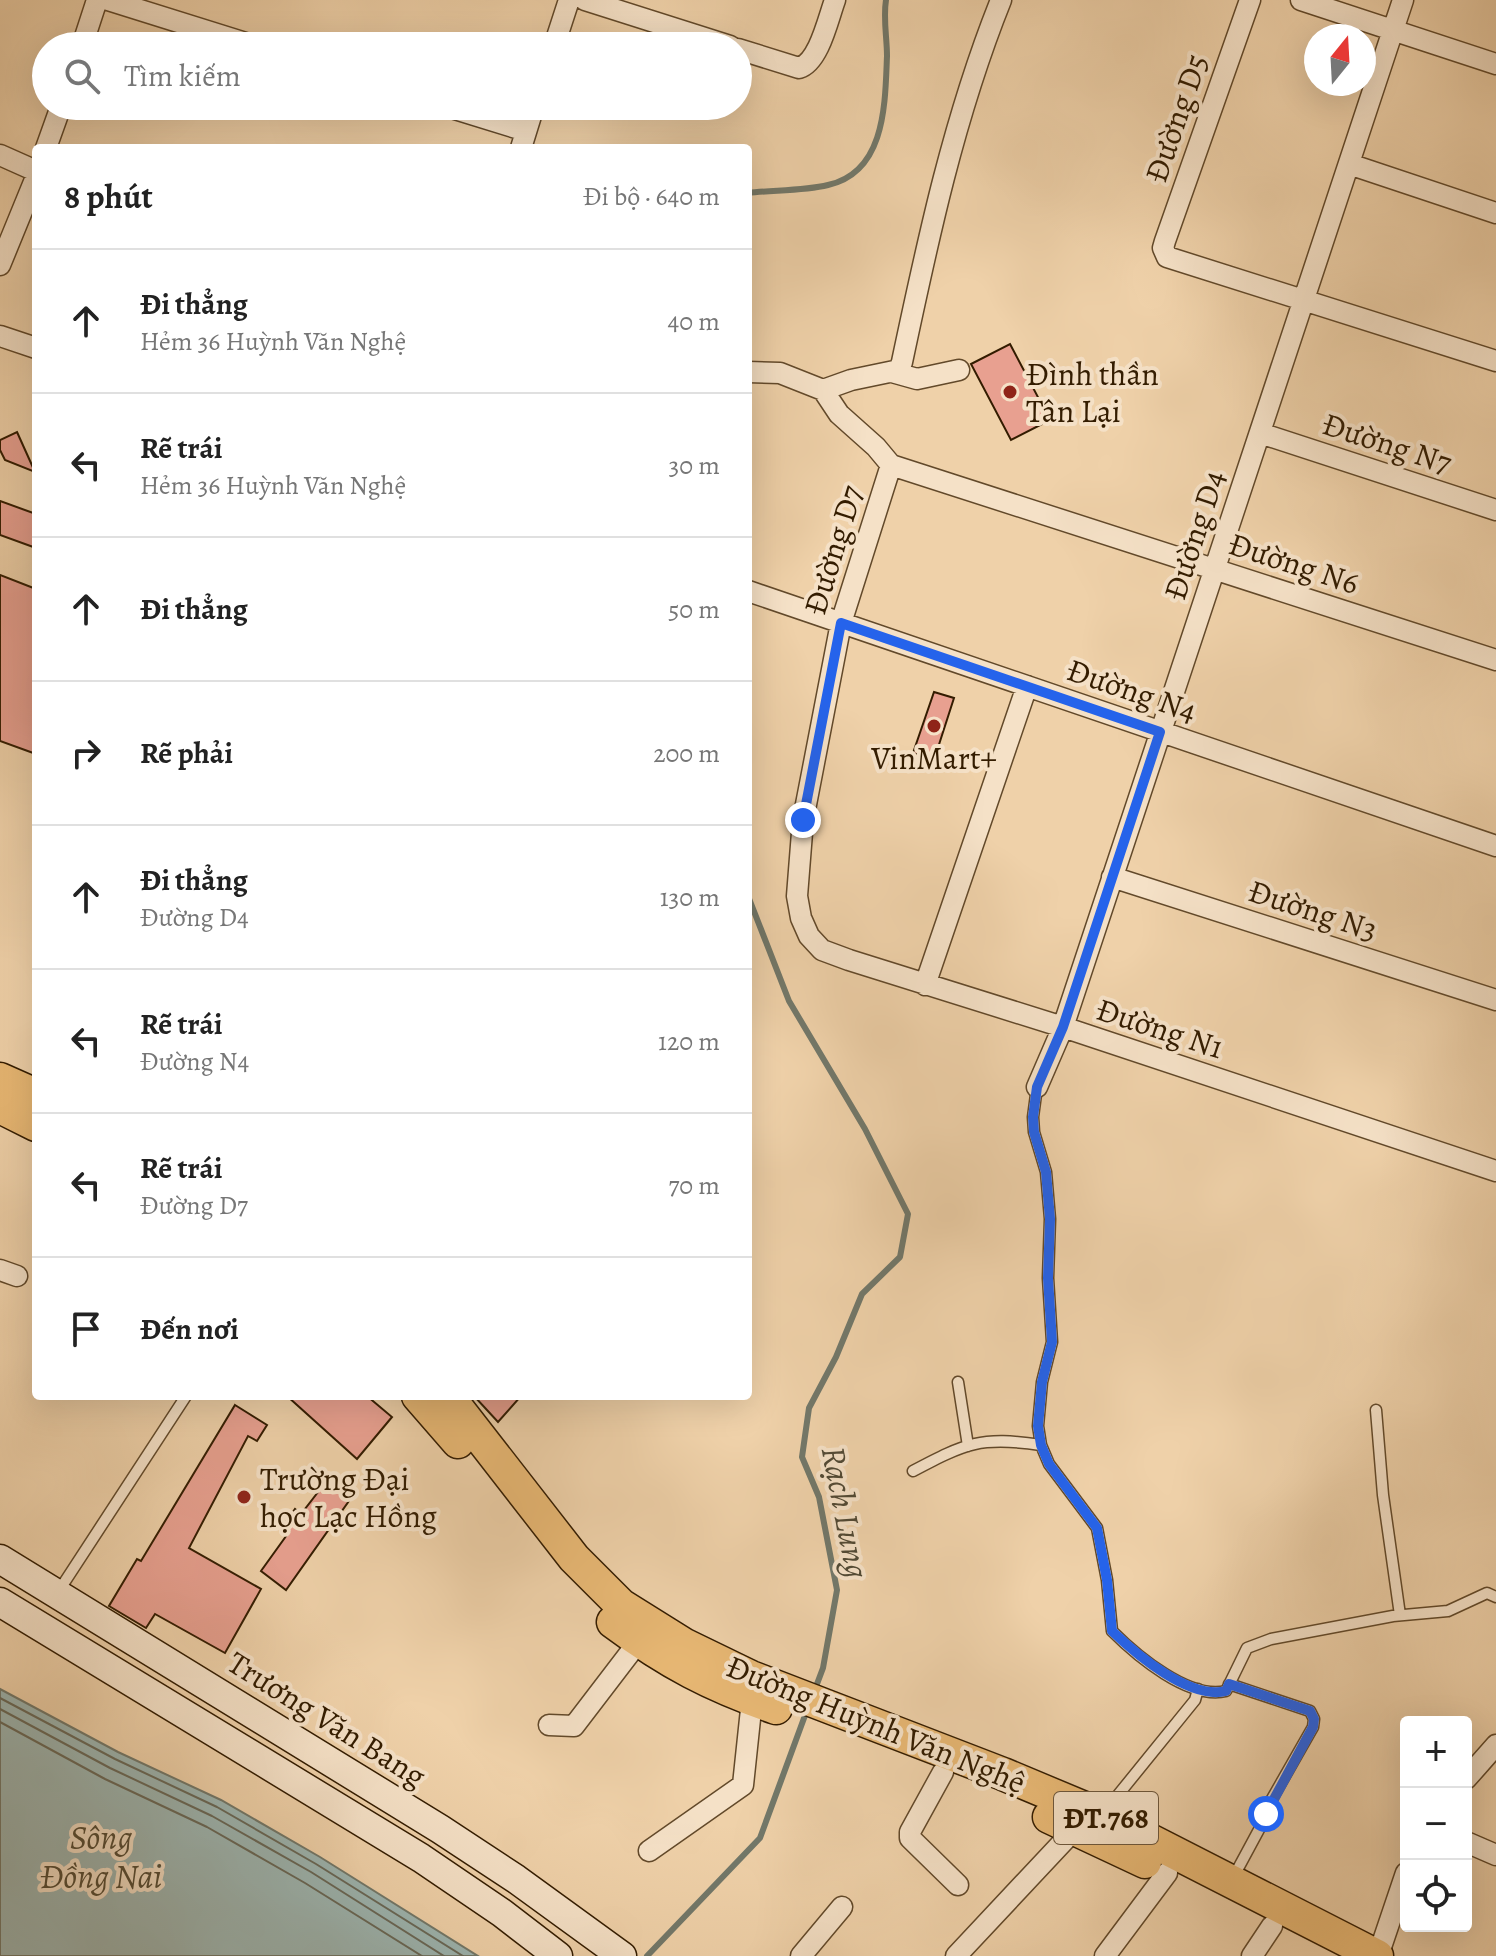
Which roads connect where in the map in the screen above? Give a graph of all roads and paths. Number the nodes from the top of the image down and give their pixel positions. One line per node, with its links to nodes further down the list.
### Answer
1 (97, 0): 11 (street)
2 (108, 0): 12 (street)
3 (569, 0): 13 (street)
4 (585, 0): 14 (street)
5 (835, 0): 15 (street)
6 (1001, 0): 34 (street)
7 (1250, 0): 28 (street, Đường D5)
8 (1301, 0): 10 (street)
9 (1403, 0): 10 (street, Đường D4)
10 (1393, 30): 16 (street); 23 (street, Đường D4)
11 (87, 32)
12 (210, 32)
13 (559, 32)
14 (686, 32)
15 (752, 53)
16 (1496, 64)
17 (56, 120): 21 (street)
18 (478, 120): 20 (street)
19 (530, 120): 20 (street)
20 (524, 140)
21 (47, 144)
22 (0, 155): 24 (street)
23 (1349, 164): 26 (street); 28 (street, Đường D4)
24 (32, 172)
25 (32, 184): 27 (street)
26 (1496, 213)
27 (0, 265)
28 (1304, 300): 31 (street); 36 (street, Đường D4)
29 (0, 336): 30 (street)
30 (32, 347)
31 (1496, 361)
32 (959, 370): 34 (street)
33 (752, 372): 35 (street)
34 (892, 372): 35 (street)
35 (823, 390): 37 (street)
36 (1260, 433): 38 (street, Đường N7); 39 (street, Đường D4)
37 (891, 465): 39 (street, Đường N6); 41 (street, Đường D7)
38 (1496, 510)
39 (1214, 569): 42 (street, Đường N6); 44 (street, Đường D4)
40 (752, 592): 41 (street, Đường N4)
41 (841, 623): 43 (street, Đường N4); 47 (street, Đường D7)
42 (1496, 660)
43 (1027, 686): 44 (street, Đường N4); 48 (street)
44 (1160, 732): 45 (street, Đường N4); 46 (street, Đường D4)
45 (1496, 846)
46 (1112, 877): 49 (street, Đường N3); 50 (street, Đường D4)
47 (809, 936): 48 (street, Đường N1)
48 (925, 985): 50 (street, Đường N1)
49 (1496, 1000)
50 (1063, 1027): 51 (street, Đường D4); 55 (street, Đường N1)
51 (1037, 1087): 61 (lane)
52 (32, 1096): 53 (main road)
53 (1, 1102): 54 (main road)
54 (32, 1122)
55 (1496, 1171)
56 (958, 1382): 62 (lane)
57 (183, 1400): 65 (lane)
58 (422, 1400): 69 (main road, Đường Huỳnh Văn Nghệ / ĐT.768)
59 (451, 1400): 73 (main road, Đường Huỳnh Văn Nghệ / ĐT.768)
60 (1376, 1410): 68 (lane)
61 (1041, 1445): 62 (lane); 71 (lane)
62 (968, 1446): 63 (lane)
63 (913, 1471)
64 (0, 1559): 88 (main road, Trương Văn Bang)
65 (62, 1586)
66 (1496, 1597): 68 (lane)
67 (0, 1602): 89 (main road)
68 (1400, 1615): 70 (lane)
69 (639, 1641): 72 (main road, Đường Huỳnh Văn Nghệ / ĐT.768); 74 (street)
70 (1229, 1684): 71 (lane); 83 (lane)
71 (1198, 1689): 78 (lane)
72 (752, 1700): 73 (main road, Đường Huỳnh Văn Nghệ / ĐT.768); 80 (street)
73 (807, 1709): 76 (main road, Đường Huỳnh Văn Nghệ / ĐT.768); 78 (main road, Đường Huỳnh Văn Nghệ / ĐT.768)
74 (549, 1725)
75 (1496, 1745): 77 (street)
76 (943, 1772): 78 (main road, Đường Huỳnh Văn Nghệ / ĐT.768); 84 (street)
77 (1480, 1773)
78 (1089, 1822): 82 (main road, Đường Huỳnh Văn Nghệ / ĐT.768); 83 (main road, Đường Huỳnh Văn Nghệ / ĐT.768); 91 (street)
79 (1472, 1845): 81 (street)
80 (649, 1851)
81 (1496, 1855)
82 (1167, 1873): 87 (main road, Đường Huỳnh Văn Nghệ / ĐT.768); 92 (street)
83 (1231, 1882): 95 (main road, Đường Huỳnh Văn Nghệ / ĐT.768)
84 (958, 1885)
85 (1400, 1891): 95 (street)
86 (842, 1907): 90 (street)
87 (1272, 1926): 93 (street); 94 (main road, Đường Huỳnh Văn Nghệ / ĐT.768)
88 (617, 1951)
89 (558, 1956)
90 (801, 1956)
91 (956, 1956)
92 (1105, 1956)
93 (1252, 1956)
94 (1333, 1956)
95 (1378, 1956)

